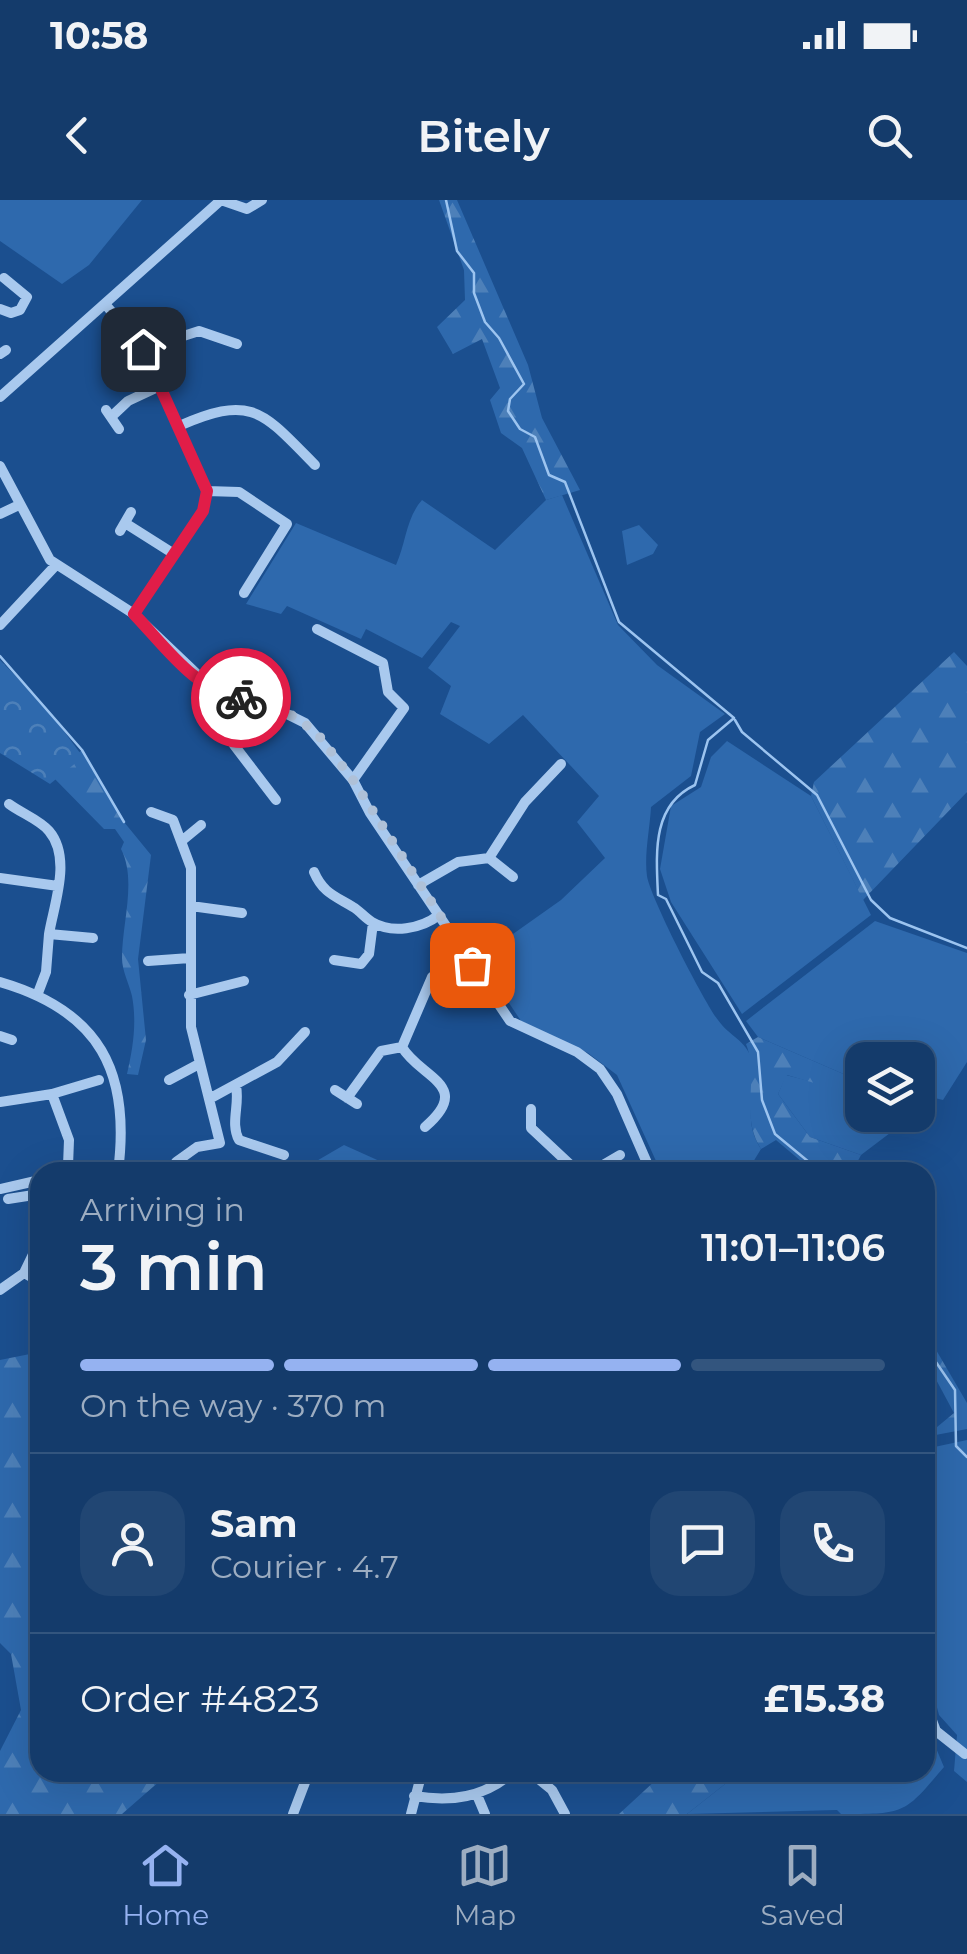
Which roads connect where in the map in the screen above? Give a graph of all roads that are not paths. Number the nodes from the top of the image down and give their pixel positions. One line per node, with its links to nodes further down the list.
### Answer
1 (221, 200): 2 (street); 4 (street)
2 (262, 200)
3 (4, 278): 5 (street)
4 (105, 304): 7 (street); 9 (street)
5 (0, 309)
6 (233, 338): 7 (street)
7 (143, 349): 8 (street)
8 (160, 386): 10 (street); 11 (street)
9 (0, 398)
10 (180, 426): 12 (street); 14 (street)
11 (119, 429)
12 (312, 458)
13 (0, 466): 15 (street)
14 (207, 491): 18 (street); 21 (street)
15 (20, 504): 16 (street); 19 (street)
16 (0, 514)
17 (125, 522): 18 (street)
18 (174, 554): 23 (street)
19 (56, 565): 23 (street); 24 (street)
20 (239, 575): 21 (street)
21 (251, 582): 22 (street)
22 (244, 593)
23 (134, 614): 26 (street)
24 (0, 624)
25 (317, 629): 28 (street)
26 (227, 696): 28 (street); 29 (street)
27 (560, 764): 34 (street)
28 (353, 780): 38 (street)
29 (276, 800)
30 (151, 812): 33 (street)
31 (11, 822): 39 (street)
32 (201, 825): 33 (street)
33 (184, 839): 40 (street)
34 (489, 858): 36 (street); 38 (street)
35 (316, 877): 43 (street)
36 (513, 877)
37 (0, 878): 39 (street)
38 (418, 885): 42 (street)
39 (58, 886): 44 (street)
40 (192, 906): 41 (street); 47 (street)
41 (242, 913)
42 (439, 915): 43 (street); 46 (street)
43 (373, 924): 48 (street)
44 (49, 934): 45 (street); 52 (street)
45 (92, 938)
46 (462, 951): 55 (street); 75 (street)
47 (190, 958): 49 (street); 53 (street)
48 (334, 960)
49 (148, 961)
50 (0, 982): 52 (street)
51 (238, 987): 53 (street)
52 (38, 993): 70 (street)
53 (189, 995): 56 (street)
54 (305, 1028): 59 (street)
55 (402, 1047): 60 (street); 65 (street)
56 (199, 1064): 57 (street); 62 (street)
57 (173, 1073)
58 (98, 1080): 61 (street)
59 (236, 1086): 62 (street); 67 (street)
60 (335, 1090)
61 (52, 1094): 63 (street); 69 (street)
62 (210, 1099): 66 (street)
63 (0, 1102)
64 (530, 1109): 73 (street)
65 (425, 1126)
66 (220, 1143): 71 (street); 72 (street)
67 (278, 1150)
68 (620, 1155): 74 (street)
69 (68, 1162)
70 (119, 1162)
71 (176, 1162)
72 (226, 1162)
73 (566, 1162)
74 (608, 1162)
75 (647, 1162)
76 (0, 1174): 78 (street)
77 (30, 1183): 78 (street)
78 (4, 1191): 79 (street)
79 (30, 1193)
80 (30, 1261): 81 (street)
81 (24, 1273): 82 (street); 83 (street)
82 (30, 1276)
83 (0, 1290)
84 (935, 1728): 85 (street)
85 (965, 1754)
86 (302, 1782): 92 (street)
87 (419, 1782): 90 (street)
88 (498, 1782): 91 (street)
89 (542, 1782): 95 (street)
90 (414, 1796): 91 (street); 93 (street)
91 (477, 1796): 94 (street)
92 (295, 1814)
93 (411, 1814)
94 (485, 1814)
95 (565, 1814)

